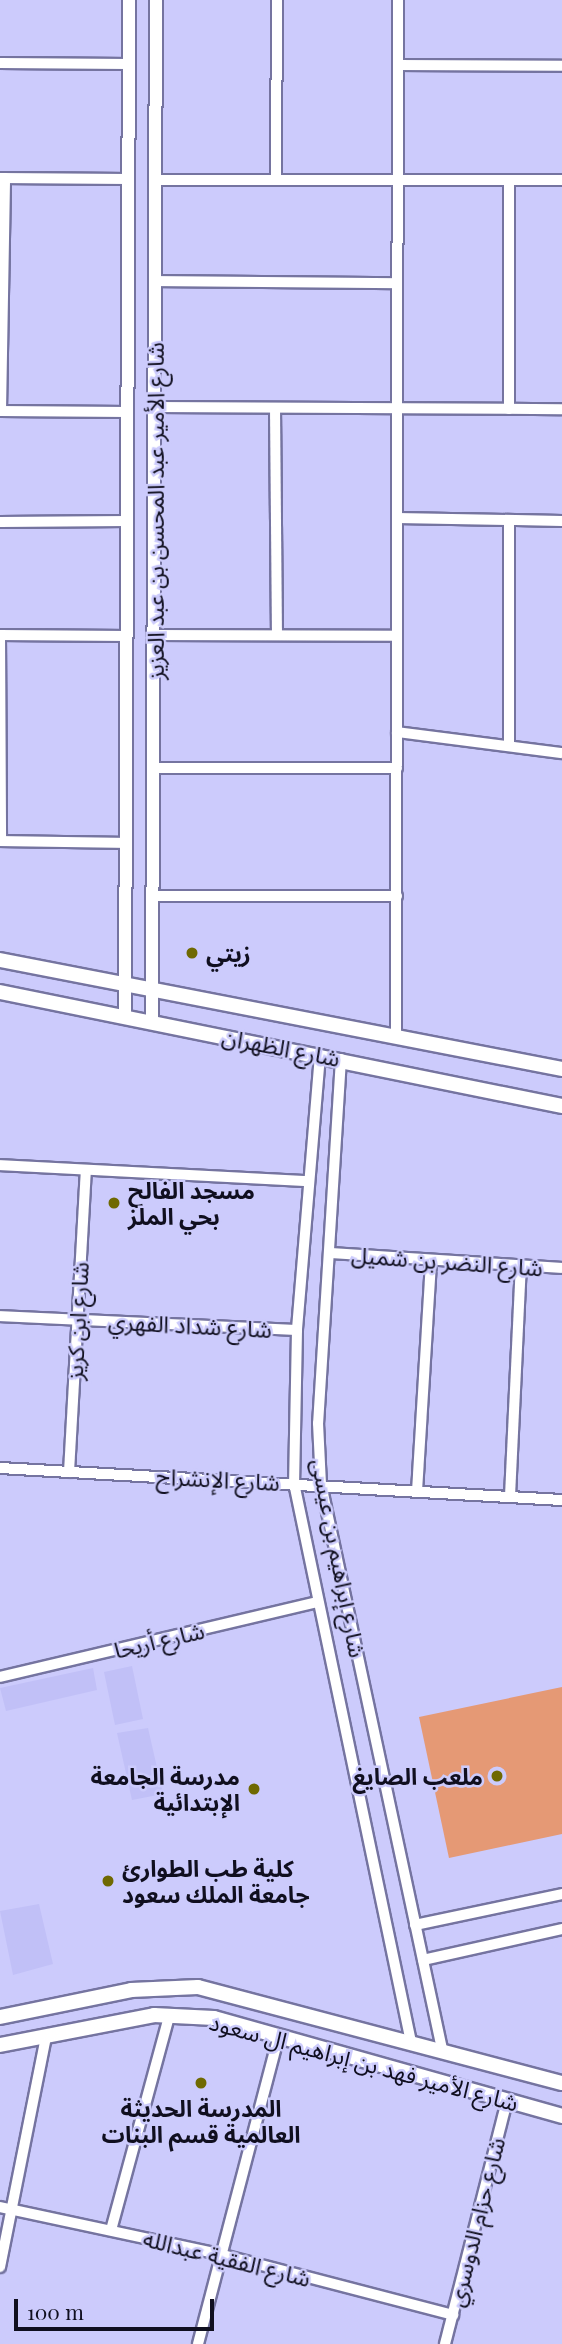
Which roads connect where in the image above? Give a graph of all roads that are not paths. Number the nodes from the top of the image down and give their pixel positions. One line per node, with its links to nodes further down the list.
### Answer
1 (129, 0): 6 (street, شارع الأمير عبد المحسن بن عبد العزيز)
2 (156, 0): 11 (street, شارع الأمير عبد المحسن بن عبد العزيز)
3 (277, 0): 12 (street)
4 (397, 0): 7 (street)
5 (0, 63): 6 (street)
6 (128, 64): 10 (street, شارع الأمير عبد المحسن بن عبد العزيز)
7 (398, 65): 8 (street); 13 (street)
8 (562, 66)
9 (3, 178): 10 (street); 23 (street)
10 (128, 179): 24 (street, شارع الأمير عبد المحسن بن عبد العزيز)
11 (156, 180): 12 (street); 16 (street, شارع الأمير عبد المحسن بن عبد العزيز)
12 (276, 180): 13 (street)
13 (397, 180): 14 (street); 17 (street)
14 (509, 180): 15 (street); 21 (street)
15 (562, 180)
16 (155, 281): 17 (street); 18 (street, شارع الأمير عبد المحسن بن عبد العزيز)
17 (397, 283): 20 (street)
18 (155, 407): 19 (street); 31 (street, شارع الأمير عبد المحسن بن عبد العزيز)
19 (275, 408): 20 (street); 32 (street)
20 (397, 408): 21 (street); 25 (street)
21 (509, 409): 22 (street)
22 (562, 409)
23 (1, 411): 24 (street)
24 (127, 412): 27 (street, شارع الأمير عبد المحسن بن عبد العزيز)
25 (397, 518): 26 (street); 34 (street)
26 (509, 520): 28 (street); 36 (street)
27 (127, 521): 29 (street); 33 (street, شارع الأمير عبد المحسن بن عبد العزيز)
28 (562, 521)
29 (0, 522)
30 (0, 635): 33 (street); 40 (street)
31 (154, 635): 32 (street); 38 (street, شارع الأمير عبد المحسن بن عبد العزيز)
32 (277, 635): 34 (street)
33 (127, 636): 41 (street, شارع الأمير عبد المحسن بن عبد العزيز)
34 (397, 636): 35 (street)
35 (397, 732): 36 (street); 39 (street)
36 (509, 746): 37 (street)
37 (562, 752)
38 (153, 768): 39 (street); 42 (street, شارع الأمير عبد المحسن بن عبد العزيز)
39 (397, 768): 43 (street)
40 (0, 841): 41 (street)
41 (126, 843): 45 (street, شارع الأمير عبد المحسن بن عبد العزيز)
42 (153, 896): 43 (street); 46 (street, شارع الأمير عبد المحسن بن عبد العزيز)
43 (397, 896): 50 (street)
44 (0, 960): 45 (main road, شارع الظهران)
45 (125, 983): 46 (main road, شارع الظهران); 48 (street, شارع الأمير عبد المحسن بن عبد العزيز)
46 (153, 988): 49 (street, شارع الأمير عبد المحسن بن عبد العزيز); 50 (main road, شارع الظهران)
47 (0, 992): 48 (main road, شارع الظهران)
48 (125, 1016): 49 (main road, شارع الظهران)
49 (152, 1022): 51 (main road, شارع الظهران)
50 (397, 1036): 53 (main road, شارع الظهران)
51 (320, 1055): 52 (main road, شارع الظهران); 57 (street)
52 (341, 1059): 54 (main road, شارع الظهران); 58 (street, شارع إبراهيم بن عيسى)
53 (562, 1069)
54 (562, 1106)
55 (0, 1166): 56 (street)
56 (86, 1170): 57 (street); 63 (street, شارع ابن كريز)
57 (309, 1181): 64 (street)
58 (332, 1253): 59 (street, شارع النضر بن شميل); 68 (street, شارع إبراهيم بن عيسى)
59 (431, 1261): 60 (street, شارع النضر بن شميل); 69 (street)
60 (521, 1266): 61 (street, شارع النضر بن شميل); 70 (street)
61 (562, 1268)
62 (0, 1316): 63 (street, شارع شداد الفهري)
63 (75, 1320): 64 (street, شارع شداد الفهري); 66 (street, شارع ابن كريز)
64 (297, 1330): 67 (street)
65 (0, 1468): 66 (street, شارع الإنشراح)
66 (69, 1472): 67 (street, شارع الإنشراح)
67 (294, 1483): 68 (street, شارع الإنشراح); 72 (street)
68 (321, 1484): 69 (street, شارع الإنشراح); 75 (street, شارع إبراهيم بن عيسى)
69 (416, 1491): 70 (street, شارع الإنشراح)
70 (510, 1496): 71 (street, شارع الإنشراح)
71 (562, 1500)
72 (317, 1602): 73 (street, شارع أريحا); 82 (street)
73 (0, 1677)
74 (562, 1894): 75 (street)
75 (415, 1925): 77 (street, شارع إبراهيم بن عيسى)
76 (562, 1929): 77 (street)
77 (423, 1960): 84 (street, شارع إبراهيم بن عيسى)
78 (169, 2016): 80 (main road, شارع الأمير فهد بن إبراهيم ال سعود); 81 (main road, شارع الأمير فهد بن إبراهيم ال سعود); 90 (street)
79 (0, 2017): 82 (main road, شارع الأمير فهد بن إبراهيم ال سعود)
80 (279, 2035): 86 (main road, شارع الأمير فهد بن إبراهيم ال سعود); 91 (street)
81 (46, 2036): 83 (main road, شارع الأمير فهد بن إبراهيم ال سعود); 89 (street)
82 (411, 2042): 84 (main road, شارع الأمير فهد بن إبراهيم ال سعود)
83 (0, 2045)
84 (442, 2049): 85 (main road, شارع الأمير فهد بن إبراهيم ال سعود)
85 (562, 2083)
86 (507, 2100): 87 (main road, شارع الأمير فهد بن إبراهيم ال سعود); 93 (street, شارع حزام الدوسري)
87 (562, 2116)
88 (0, 2207): 89 (street, شارع الفقية عبدالله)
89 (13, 2211): 90 (street, شارع الفقية عبدالله); 92 (street)
90 (111, 2230): 91 (street, شارع الفقية عبدالله)
91 (223, 2255): 93 (street, شارع الفقية عبدالله); 94 (street)
92 (0, 2267)
93 (453, 2315): 95 (street, شارع حزام الدوسري)
94 (198, 2344)
95 (445, 2344)

